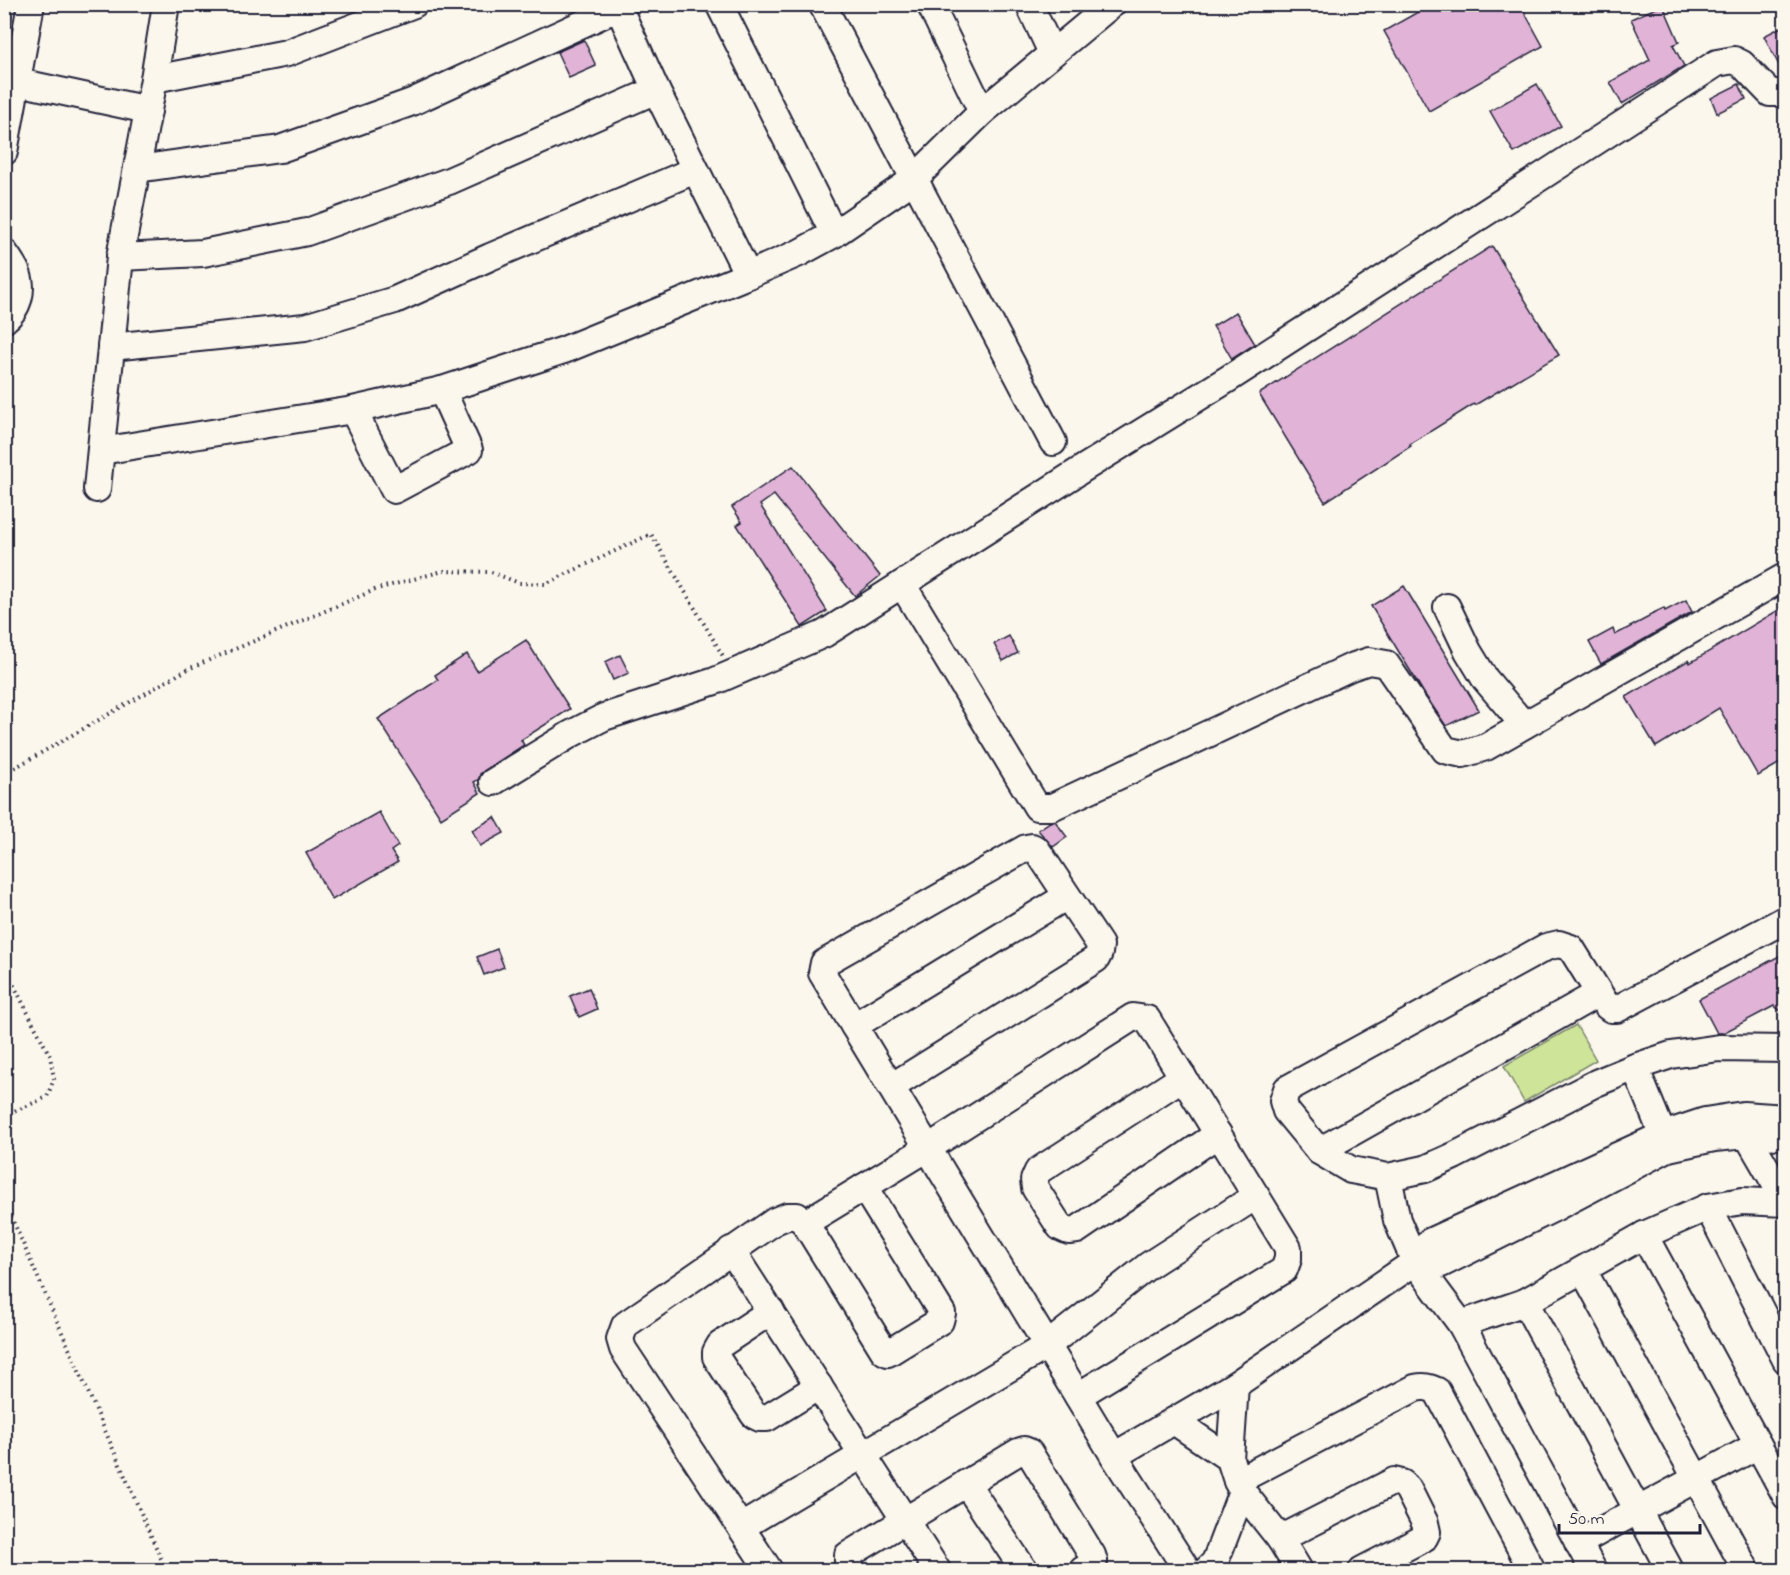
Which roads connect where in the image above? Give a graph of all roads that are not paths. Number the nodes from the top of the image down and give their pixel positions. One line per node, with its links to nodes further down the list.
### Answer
1 (31, 4): 12 (street)
2 (166, 4): 11 (street)
3 (414, 4): 11 (street)
4 (719, 4): 21 (street)
5 (822, 4): 20 (street)
6 (930, 4): 16 (street)
7 (1029, 4): 10 (street)
8 (1112, 4): 10 (street)
9 (618, 6): 13 (street); 18 (street)
10 (1052, 53): 16 (street)
11 (154, 79): 15 (street)
12 (11, 80): 15 (street); 17 (street)
13 (657, 90): 19 (street); 23 (street)
14 (1785, 93): 33 (street)
15 (148, 110): 18 (street)
16 (982, 112): 20 (street)
17 (4, 152)
18 (137, 168): 23 (street)
19 (695, 170): 24 (street); 26 (street)
20 (914, 180): 21 (street); 29 (street)
21 (834, 234): 24 (street)
22 (4, 252): 25 (street)
23 (120, 257): 26 (street)
24 (748, 275): 27 (street)
25 (4, 320)
26 (111, 347): 30 (street)
27 (442, 390): 28 (street); 28 (street)
28 (353, 410): 30 (street)
29 (1053, 442)
30 (101, 452): 31 (street)
31 (98, 489)
32 (1785, 576): 35 (street)
33 (902, 584): 35 (street); 36 (street)
34 (1447, 607): 35 (street)
35 (1524, 725)
36 (493, 782)
37 (1067, 896): 40 (street); 40 (street); 44 (street)
38 (1785, 919): 39 (street)
39 (1599, 993): 51 (street); 51 (street)
40 (854, 1026): 44 (street)
41 (1785, 1049): 42 (street)
42 (1635, 1066): 49 (street); 52 (street)
43 (1183, 1077): 47 (street); 47 (street); 50 (street)
44 (891, 1087): 50 (street)
45 (1785, 1118): 46 (street)
46 (1745, 1125): 48 (street); 49 (street); 55 (street)
47 (1218, 1134): 54 (street)
48 (1785, 1136)
49 (1665, 1142): 60 (street)
50 (928, 1148): 53 (street); 65 (street)
51 (1319, 1151): 52 (street)
52 (1388, 1177): 60 (street)
53 (864, 1188): 57 (street); 57 (street)
54 (1256, 1196): 65 (street); 69 (street)
55 (1785, 1202): 56 (street)
56 (1708, 1207): 58 (street); 66 (street)
57 (805, 1223): 59 (street)
58 (1644, 1235): 61 (street); 71 (street)
59 (731, 1250): 63 (street); 80 (street)
60 (1415, 1262): 64 (street); 67 (street)
61 (1583, 1270): 62 (street); 75 (street)
62 (1525, 1302): 64 (street); 78 (street)
63 (771, 1311): 68 (street); 68 (street)
64 (1461, 1324): 82 (street)
65 (1048, 1345): 69 (street); 72 (street)
66 (1785, 1360)
67 (1235, 1385): 70 (street); 74 (street)
68 (819, 1386): 72 (street)
69 (1078, 1396): 73 (street)
70 (1174, 1421): 73 (street); 74 (street)
71 (1758, 1445): 75 (street); 77 (street)
72 (863, 1455): 79 (street); 80 (street)
73 (1114, 1456): 90 (street)
74 (1237, 1477): 81 (street); 83 (street); 84 (street)
75 (1696, 1478): 78 (street); 95 (street)
76 (966, 1483): 79 (street); 88 (street); 89 (street)
77 (1785, 1496)
78 (1638, 1510): 82 (street); 94 (street)
79 (905, 1520): 86 (street); 87 (street)
80 (741, 1527): 85 (street)
81 (1280, 1539): 91 (street); 92 (street)
82 (1578, 1543): 93 (street)
83 (1214, 1568)
84 (1524, 1568)
85 (769, 1570)
86 (852, 1570)
87 (937, 1570)
88 (1024, 1570)
89 (1083, 1570)
90 (1187, 1570)
91 (1299, 1570)
92 (1362, 1570)
93 (1593, 1570)
94 (1670, 1570)
95 (1746, 1570)

